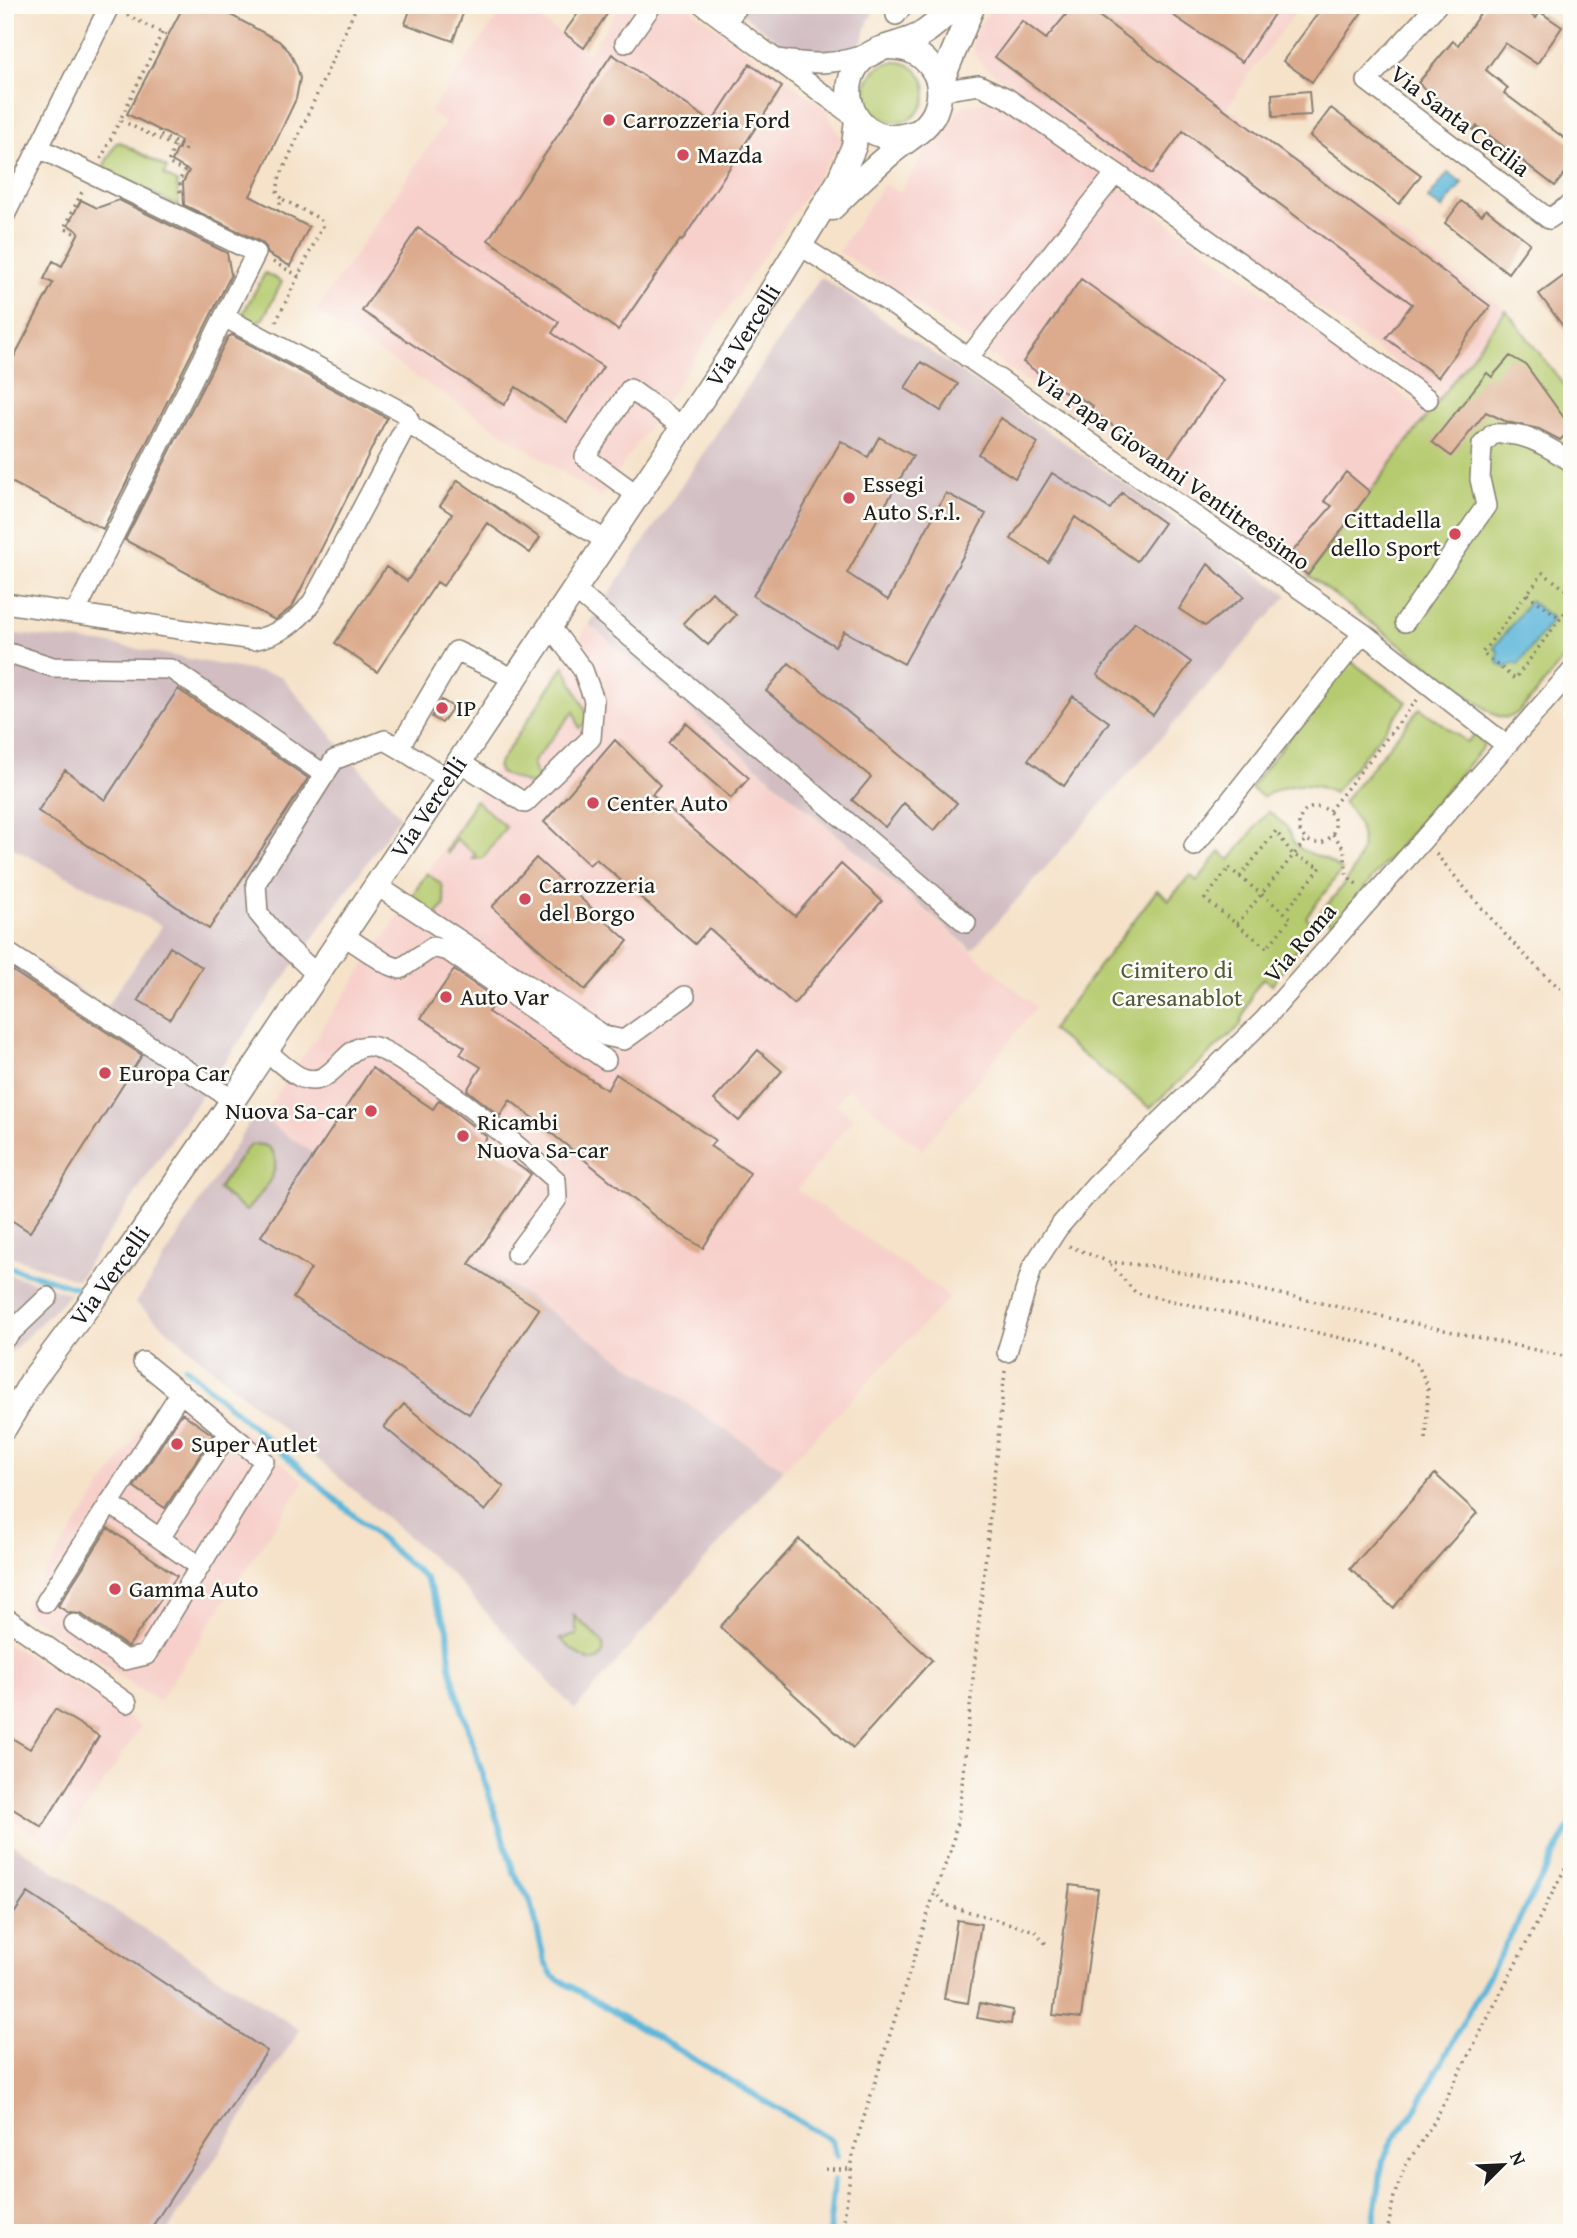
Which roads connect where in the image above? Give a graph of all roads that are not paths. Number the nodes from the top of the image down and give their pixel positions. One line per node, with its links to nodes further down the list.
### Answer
1 (652, 5): 9 (street)
2 (703, 5): 8 (street)
3 (739, 5): 8 (street)
4 (955, 5): 10 (main road, Via Vercelli)
5 (973, 5): 12 (main road, Via Vercelli)
6 (1437, 5): 17 (street, Via Santa Cecilia)
7 (110, 6): 15 (street)
8 (726, 22): 11 (street)
9 (625, 43)
10 (880, 49): 11 (street); 12 (main road); 13 (main road, Via Vercelli)
11 (774, 59): 13 (street)
12 (939, 89): 14 (main road, Via Vercelli); 16 (street)
13 (857, 119): 14 (main road); 19 (main road, Via Vercelli)
14 (914, 134): 19 (main road, Via Vercelli)
15 (39, 148): 18 (street); 20 (street)
16 (1116, 173): 21 (street); 22 (street)
17 (1572, 203)
18 (5, 215)
19 (807, 236): 21 (street, Via Papa Giovanni Ventitreesimo); 24 (main road, Via Vercelli)
20 (224, 317): 23 (street); 30 (street)
21 (968, 358): 33 (street, Via Papa Giovanni Ventitreesimo)
22 (1428, 399)
23 (408, 424): 27 (street); 30 (street)
24 (683, 426): 26 (main road, Via Vercelli); 26 (street)
25 (1572, 462): 31 (street)
26 (637, 495): 27 (main road, Via Vercelli)
27 (607, 541): 28 (main road, Via Vercelli)
28 (575, 590): 32 (main road, Via Vercelli); 43 (street)
29 (5, 603): 30 (street)
30 (75, 613)
31 (1405, 622)
32 (550, 626): 36 (main road, Via Vercelli); 39 (street)
33 (1363, 633): 37 (street, Via Papa Giovanni Ventitreesimo); 41 (street)
34 (6, 656): 40 (street)
35 (1572, 671): 37 (street, Via Roma)
36 (515, 679): 38 (street); 39 (main road, Via Vercelli)
37 (1506, 745): 54 (street, Via Roma)
38 (399, 748): 39 (street); 40 (street)
39 (454, 771): 42 (main road, Via Vercelli)
40 (325, 775): 46 (street)
41 (1194, 846)
42 (376, 885): 44 (main road, Via Vercelli); 47 (street)
43 (966, 923)
44 (343, 935): 46 (main road, Via Vercelli); 49 (street)
45 (5, 951): 50 (street)
46 (316, 974): 48 (main road, Via Vercelli)
47 (685, 996)
48 (266, 1051): 50 (main road, Via Vercelli); 51 (street)
49 (606, 1060)
50 (233, 1100): 56 (main road, Via Vercelli)
51 (516, 1254)
52 (48, 1297): 53 (street)
53 (5, 1338)
54 (1007, 1352)
55 (143, 1362): 57 (street)
56 (32, 1381): 58 (main road, Via Vercelli); 59 (main road, Via Vercelli)
57 (181, 1392): 60 (street); 61 (street)
58 (5, 1405)
59 (5, 1427)
60 (229, 1432): 62 (street); 63 (street)
61 (109, 1503): 62 (street); 64 (street)
62 (160, 1538): 63 (street)
63 (199, 1566): 66 (street)
64 (46, 1602)
65 (5, 1617): 67 (street)
66 (74, 1624)
67 (127, 1703)

